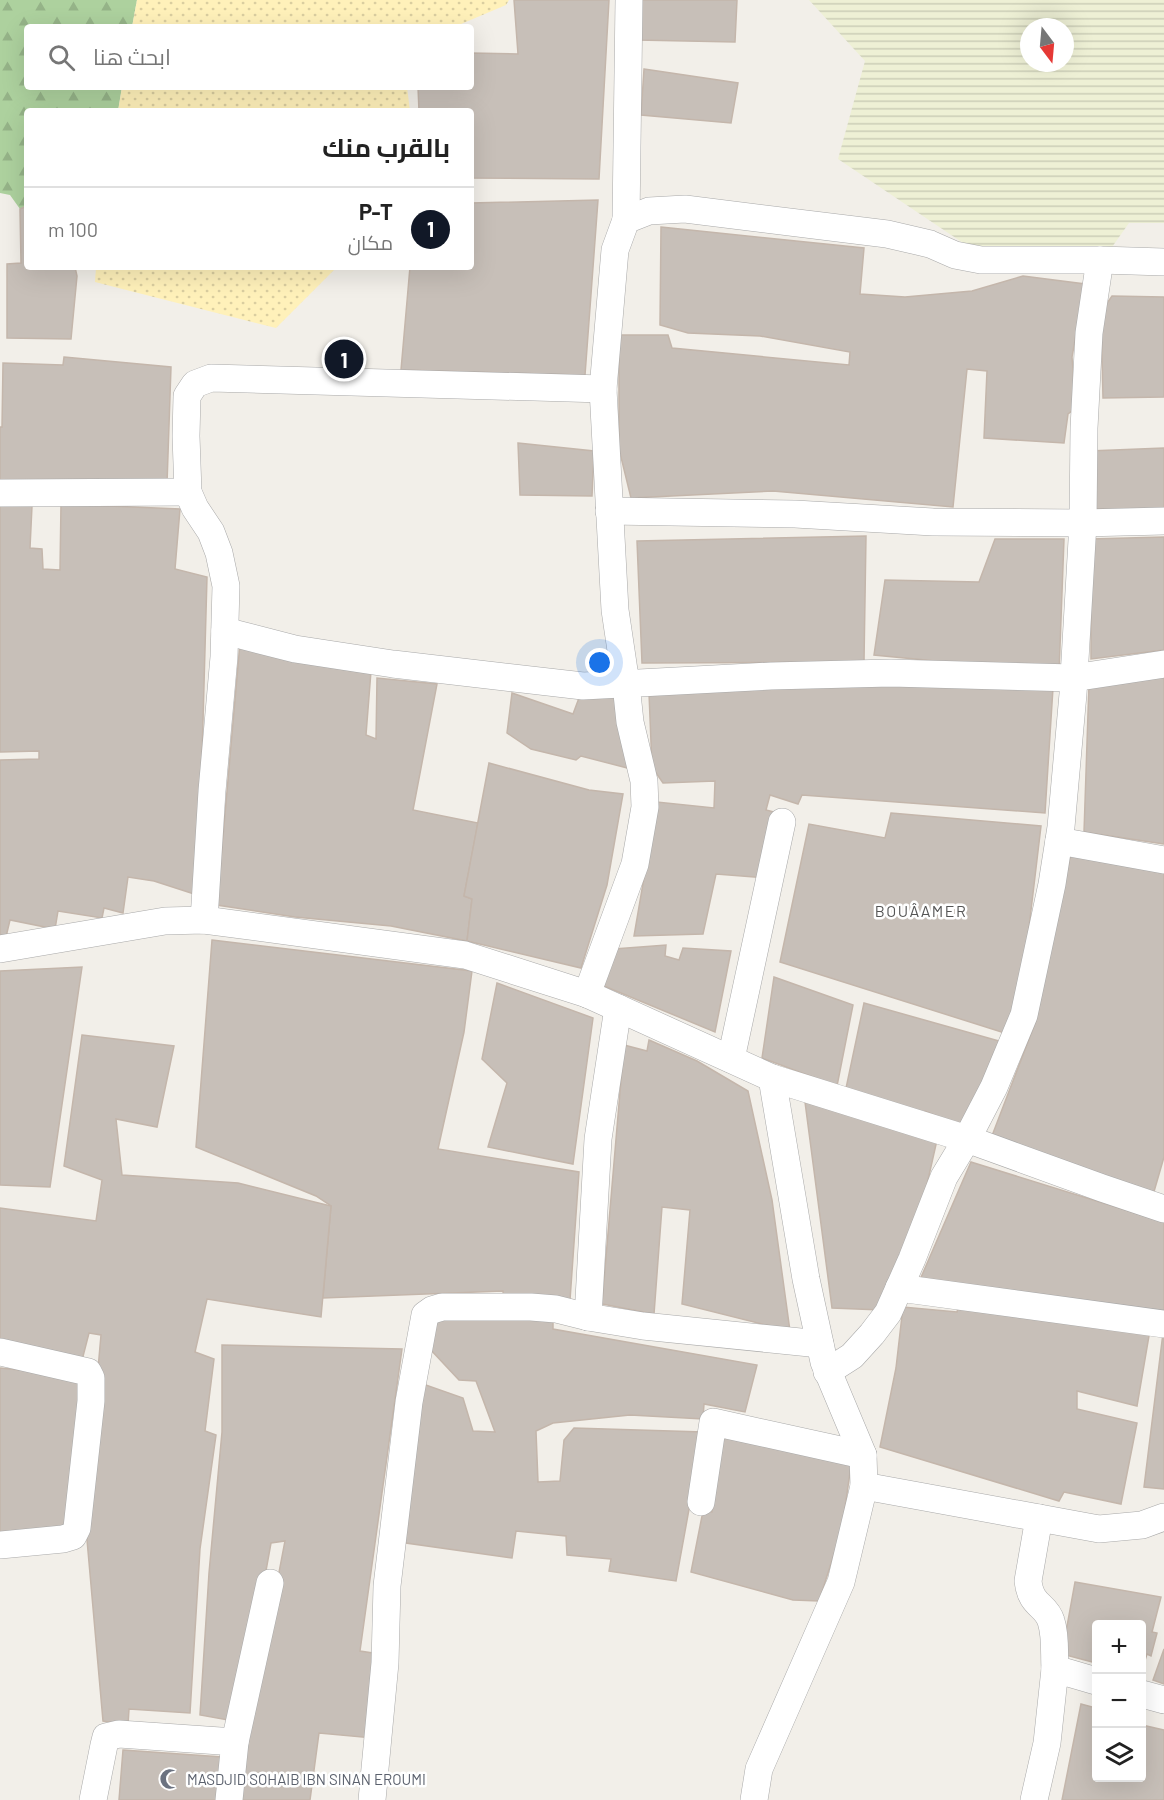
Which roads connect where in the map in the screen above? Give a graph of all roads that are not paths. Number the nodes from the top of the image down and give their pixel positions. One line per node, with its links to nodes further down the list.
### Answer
1 (629, 0): 2 (street)
2 (626, 220): 3 (street); 5 (street)
3 (1100, 260): 4 (street); 10 (street)
4 (1164, 262)
5 (603, 389): 6 (street); 8 (street)
6 (188, 492): 7 (street); 11 (street)
7 (0, 493)
8 (609, 511): 10 (street); 14 (street)
9 (1164, 521): 10 (street)
10 (1083, 523): 13 (street)
11 (225, 631): 14 (street); 18 (street)
12 (1164, 664): 13 (street)
13 (1073, 678): 14 (street); 16 (street)
14 (626, 684): 20 (street)
15 (782, 822): 22 (street)
16 (1059, 841): 17 (street); 24 (street)
17 (1164, 860)
18 (204, 920): 19 (street); 20 (street)
19 (0, 949)
20 (587, 994): 21 (street)
21 (618, 1008): 22 (street); 27 (street)
22 (731, 1059): 23 (street)
23 (772, 1078): 24 (street); 29 (street)
24 (967, 1140): 25 (street); 26 (street)
25 (1164, 1209)
26 (899, 1288): 28 (street); 31 (street)
27 (588, 1317): 29 (street); 46 (street)
28 (1164, 1324)
29 (820, 1344): 31 (street)
30 (0, 1352): 37 (street)
31 (827, 1372): 32 (street)
32 (863, 1455): 33 (street); 34 (street)
33 (864, 1486): 36 (street); 47 (street)
34 (700, 1502)
35 (1164, 1517): 36 (street)
36 (1039, 1518): 39 (street)
37 (0, 1545)
38 (270, 1583): 43 (street)
39 (1055, 1669): 40 (street); 48 (street)
40 (1092, 1680)
41 (1146, 1695): 42 (street)
42 (1164, 1700)
43 (235, 1742): 44 (street); 45 (street)
44 (93, 1800)
45 (229, 1800)
46 (372, 1800)
47 (754, 1800)
48 (1034, 1800)

